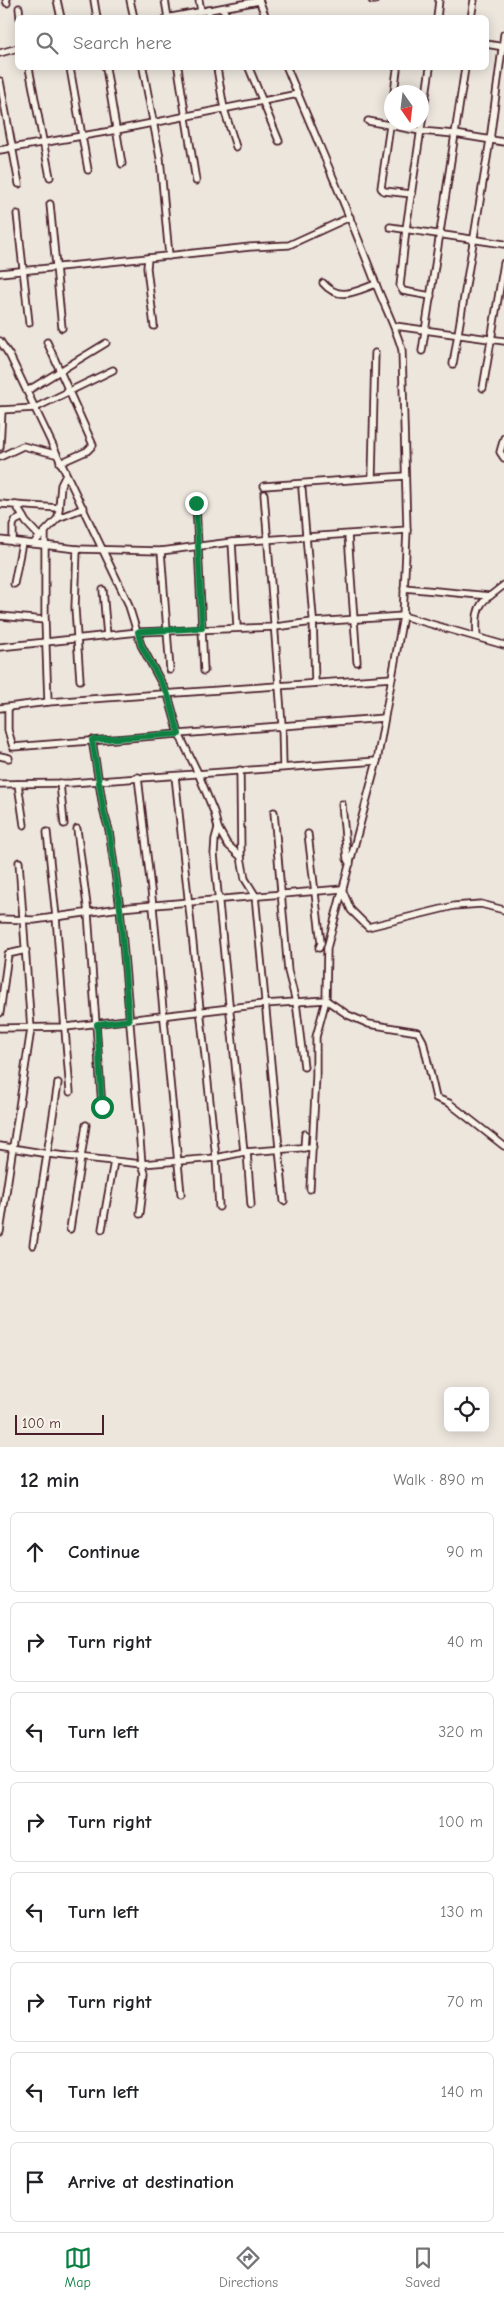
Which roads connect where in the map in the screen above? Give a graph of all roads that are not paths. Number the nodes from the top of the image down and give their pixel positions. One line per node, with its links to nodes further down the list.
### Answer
1 (57, 0): 14 (street)
2 (94, 0): 15 (street)
3 (130, 0): 16 (street)
4 (165, 0): 17 (street)
5 (199, 0): 12 (street)
6 (259, 0): 10 (street); 21 (street)
7 (439, 0): 22 (street)
8 (474, 0): 23 (street)
9 (19, 8): 13 (street)
10 (223, 8): 11 (street); 20 (street)
11 (208, 10): 12 (street); 19 (street)
12 (201, 11): 18 (street)
13 (20, 15)
14 (60, 15)
15 (96, 15)
16 (133, 15)
17 (168, 15)
18 (179, 15)
19 (209, 15)
20 (226, 15)
21 (265, 15)
22 (437, 15)
23 (472, 15)
24 (504, 34): 26 (street)
25 (489, 45): 26 (street)
26 (503, 47): 55 (street)
27 (15, 49): 28 (street)
28 (0, 53)
29 (30, 70): 57 (street)
30 (70, 70): 54 (street)
31 (106, 70): 49 (street)
32 (143, 70): 47 (street)
33 (178, 70): 45 (street)
34 (217, 70): 44 (street)
35 (249, 70): 43 (street)
36 (288, 70): 42 (street)
37 (397, 70): 41 (street)
38 (430, 70): 52 (street)
39 (464, 70): 53 (street)
40 (0, 81): 59 (street)
41 (395, 85)
42 (298, 94): 43 (street); 70 (street)
43 (263, 100): 44 (street); 56 (street)
44 (224, 108): 45 (street); 60 (street)
45 (187, 116): 47 (street); 65 (street)
46 (368, 121): 48 (street)
47 (154, 123): 49 (street); 76 (street)
48 (384, 123)
49 (117, 130): 54 (street); 62 (street)
50 (389, 130): 67 (street)
51 (412, 130): 52 (street)
52 (420, 132): 53 (street); 67 (street)
53 (455, 134): 55 (street); 73 (street)
54 (82, 135): 57 (street); 63 (street)
55 (490, 140): 58 (street); 74 (street)
56 (279, 141)
57 (43, 142): 59 (street); 64 (street)
58 (504, 142)
59 (12, 146): 61 (street); 66 (street)
60 (236, 147)
61 (0, 150)
62 (122, 164)
63 (88, 170)
64 (50, 177)
65 (196, 181)
66 (18, 184)
67 (412, 194): 72 (street)
68 (50, 204): 79 (street)
69 (17, 214): 80 (street)
70 (350, 217): 76 (street); 83 (street)
71 (390, 227): 72 (street)
72 (406, 229): 73 (street); 84 (street)
73 (440, 235): 74 (street); 84 (street)
74 (473, 240): 75 (street); 90 (street)
75 (504, 244)
76 (169, 256): 77 (street)
77 (148, 258): 79 (street); 86 (street)
78 (504, 263): 91 (street)
79 (56, 267): 80 (street); 88 (street)
80 (23, 271): 81 (street); 85 (street)
81 (0, 273)
82 (324, 284): 83 (street)
83 (376, 284): 87 (street)
84 (431, 296): 89 (street)
85 (29, 322)
86 (154, 326)
87 (395, 326): 89 (street); 113 (street)
88 (62, 328)
89 (425, 329): 90 (street); 96 (street)
90 (460, 334): 91 (street); 98 (street)
91 (491, 339): 93 (street); 101 (street)
92 (0, 341): 102 (street)
93 (504, 341)
94 (47, 342): 100 (street)
95 (106, 343): 100 (street)
96 (422, 351)
97 (375, 353): 114 (street)
98 (453, 364)
99 (113, 370): 103 (street)
100 (60, 371): 102 (street); 103 (street)
101 (483, 388)
102 (27, 391): 104 (street)
103 (70, 391): 104 (street); 111 (street)
104 (35, 408): 105 (street); 108 (street)
105 (1, 410): 107 (street)
106 (504, 438): 110 (street)
107 (0, 447)
108 (55, 454): 109 (street); 111 (street)
109 (0, 457)
110 (504, 458)
111 (60, 463): 112 (street)
112 (66, 476): 121 (street); 122 (street)
113 (405, 476): 114 (street); 125 (street)
114 (372, 478): 115 (street)
115 (264, 486)
116 (302, 489): 129 (street)
117 (264, 494): 131 (street)
118 (196, 503): 137 (street)
119 (0, 504): 120 (street)
120 (16, 505): 121 (street); 123 (street)
121 (59, 508): 124 (street)
122 (84, 508): 124 (street); 139 (street)
123 (23, 517): 128 (street); 132 (street)
124 (58, 518): 126 (street)
125 (407, 530): 127 (street); 143 (street)
126 (45, 532): 128 (street); 136 (street)
127 (348, 535): 129 (street); 148 (street)
128 (40, 537): 135 (street)
129 (307, 538): 131 (street); 150 (street)
130 (0, 540): 132 (street)
131 (269, 540): 133 (street); 152 (street)
132 (13, 542): 134 (street)
133 (232, 542): 137 (street); 151 (street)
134 (22, 543): 135 (street); 141 (street)
135 (33, 544): 136 (street)
136 (46, 545): 138 (street); 149 (street)
137 (198, 547): 140 (street); 153 (street)
138 (77, 549): 139 (street); 158 (street)
139 (104, 550): 140 (street); 155 (street)
140 (161, 551): 154 (street)
141 (14, 584)
142 (504, 585): 145 (street)
143 (404, 588): 145 (street); 147 (street)
144 (103, 590): 156 (street)
145 (490, 596): 157 (street)
146 (0, 616): 149 (street)
147 (403, 616): 148 (street); 157 (street); 165 (street)
148 (353, 619): 150 (street); 162 (street)
149 (45, 620): 159 (street)
150 (313, 622): 152 (street); 167 (street)
151 (237, 627): 152 (street); 153 (street)
152 (275, 627): 168 (street)
153 (202, 628): 154 (street); 164 (street)
154 (168, 630): 155 (street); 163 (street)
155 (138, 632): 156 (street); 169 (street)
156 (107, 636): 158 (street)
157 (477, 637): 160 (street)
158 (77, 640): 159 (street); 166 (street)
159 (46, 643): 161 (street); 170 (street)
160 (504, 645)
161 (0, 647)
162 (357, 662)
163 (170, 670)
164 (204, 671)
165 (392, 678): 167 (street); 173 (street)
166 (80, 680)
167 (315, 683): 168 (street)
168 (279, 685): 169 (street); 174 (street)
169 (168, 695): 170 (street); 175 (street)
170 (48, 702): 172 (street)
171 (0, 708): 172 (street)
172 (8, 708): 176 (street)
173 (384, 718): 174 (street); 179 (street)
174 (282, 725): 175 (street); 180 (street)
175 (179, 734): 176 (street); 182 (street)
176 (92, 740): 185 (street)
177 (0, 756): 178 (street)
178 (9, 758)
179 (377, 761): 180 (street); 199 (street)
180 (283, 767): 181 (street)
181 (240, 770): 182 (street); 197 (street)
182 (198, 773): 183 (street); 194 (street)
183 (175, 776): 184 (street); 205 (street)
184 (138, 777): 185 (street); 206 (street)
185 (98, 779): 186 (street); 207 (street)
186 (60, 783): 188 (street); 191 (street)
187 (0, 784): 188 (street)
188 (18, 784): 192 (street)
189 (342, 804): 199 (street)
190 (274, 812): 202 (street)
191 (64, 824)
192 (24, 825)
193 (77, 828): 209 (street)
194 (218, 828): 197 (street); 204 (street)
195 (47, 832): 210 (street)
196 (308, 834): 201 (street)
197 (241, 857): 203 (street)
198 (19, 862): 212 (street)
199 (350, 864): 200 (street)
200 (342, 889): 201 (street); 208 (street); 215 (street)
201 (315, 892): 202 (street); 213 (street)
202 (280, 894): 203 (street); 216 (street)
203 (255, 895): 204 (street); 217 (street)
204 (219, 900): 205 (street); 218 (street)
205 (189, 903): 206 (street); 220 (street)
206 (153, 907): 207 (street); 221 (street)
207 (120, 908): 209 (street); 222 (street)
208 (504, 910)
209 (88, 913): 210 (street); 223 (street)
210 (56, 917): 212 (street); 225 (street)
211 (0, 919): 212 (street)
212 (24, 920): 214 (street)
213 (319, 948)
214 (26, 950): 219 (street); 226 (street)
215 (326, 1000): 216 (street); 234 (street); 235 (street)
216 (296, 1002): 217 (street); 227 (street)
217 (264, 1004): 218 (street); 238 (street)
218 (230, 1008): 220 (street); 239 (street)
219 (0, 1013)
220 (201, 1013): 221 (street); 242 (street)
221 (162, 1017): 222 (street); 244 (street)
222 (129, 1020): 223 (street); 245 (street)
223 (97, 1024): 225 (street); 230 (street)
224 (0, 1028): 226 (street)
225 (66, 1028): 226 (street); 229 (street)
226 (31, 1029): 237 (street)
227 (304, 1067)
228 (58, 1083): 240 (street)
229 (70, 1092)
230 (102, 1107)
231 (86, 1125): 241 (street)
232 (305, 1134): 236 (street)
233 (0, 1146): 237 (street)
234 (504, 1146)
235 (313, 1147): 236 (street); 246 (street)
236 (304, 1148): 238 (street)
237 (14, 1149): 240 (street); 254 (street)
238 (280, 1150): 239 (street); 248 (street)
239 (245, 1152): 242 (street); 249 (street)
240 (48, 1154): 241 (street); 255 (street)
241 (80, 1158): 243 (street); 252 (street)
242 (216, 1158): 244 (street); 250 (street)
243 (114, 1162): 245 (street); 253 (street)
244 (178, 1162): 245 (street); 247 (street)
245 (142, 1164): 251 (street)
246 (310, 1189)
247 (181, 1194)
248 (284, 1201)
249 (251, 1205)
250 (219, 1207)
251 (140, 1214)
252 (70, 1229)
253 (102, 1229)
254 (0, 1232)
255 (33, 1245)

